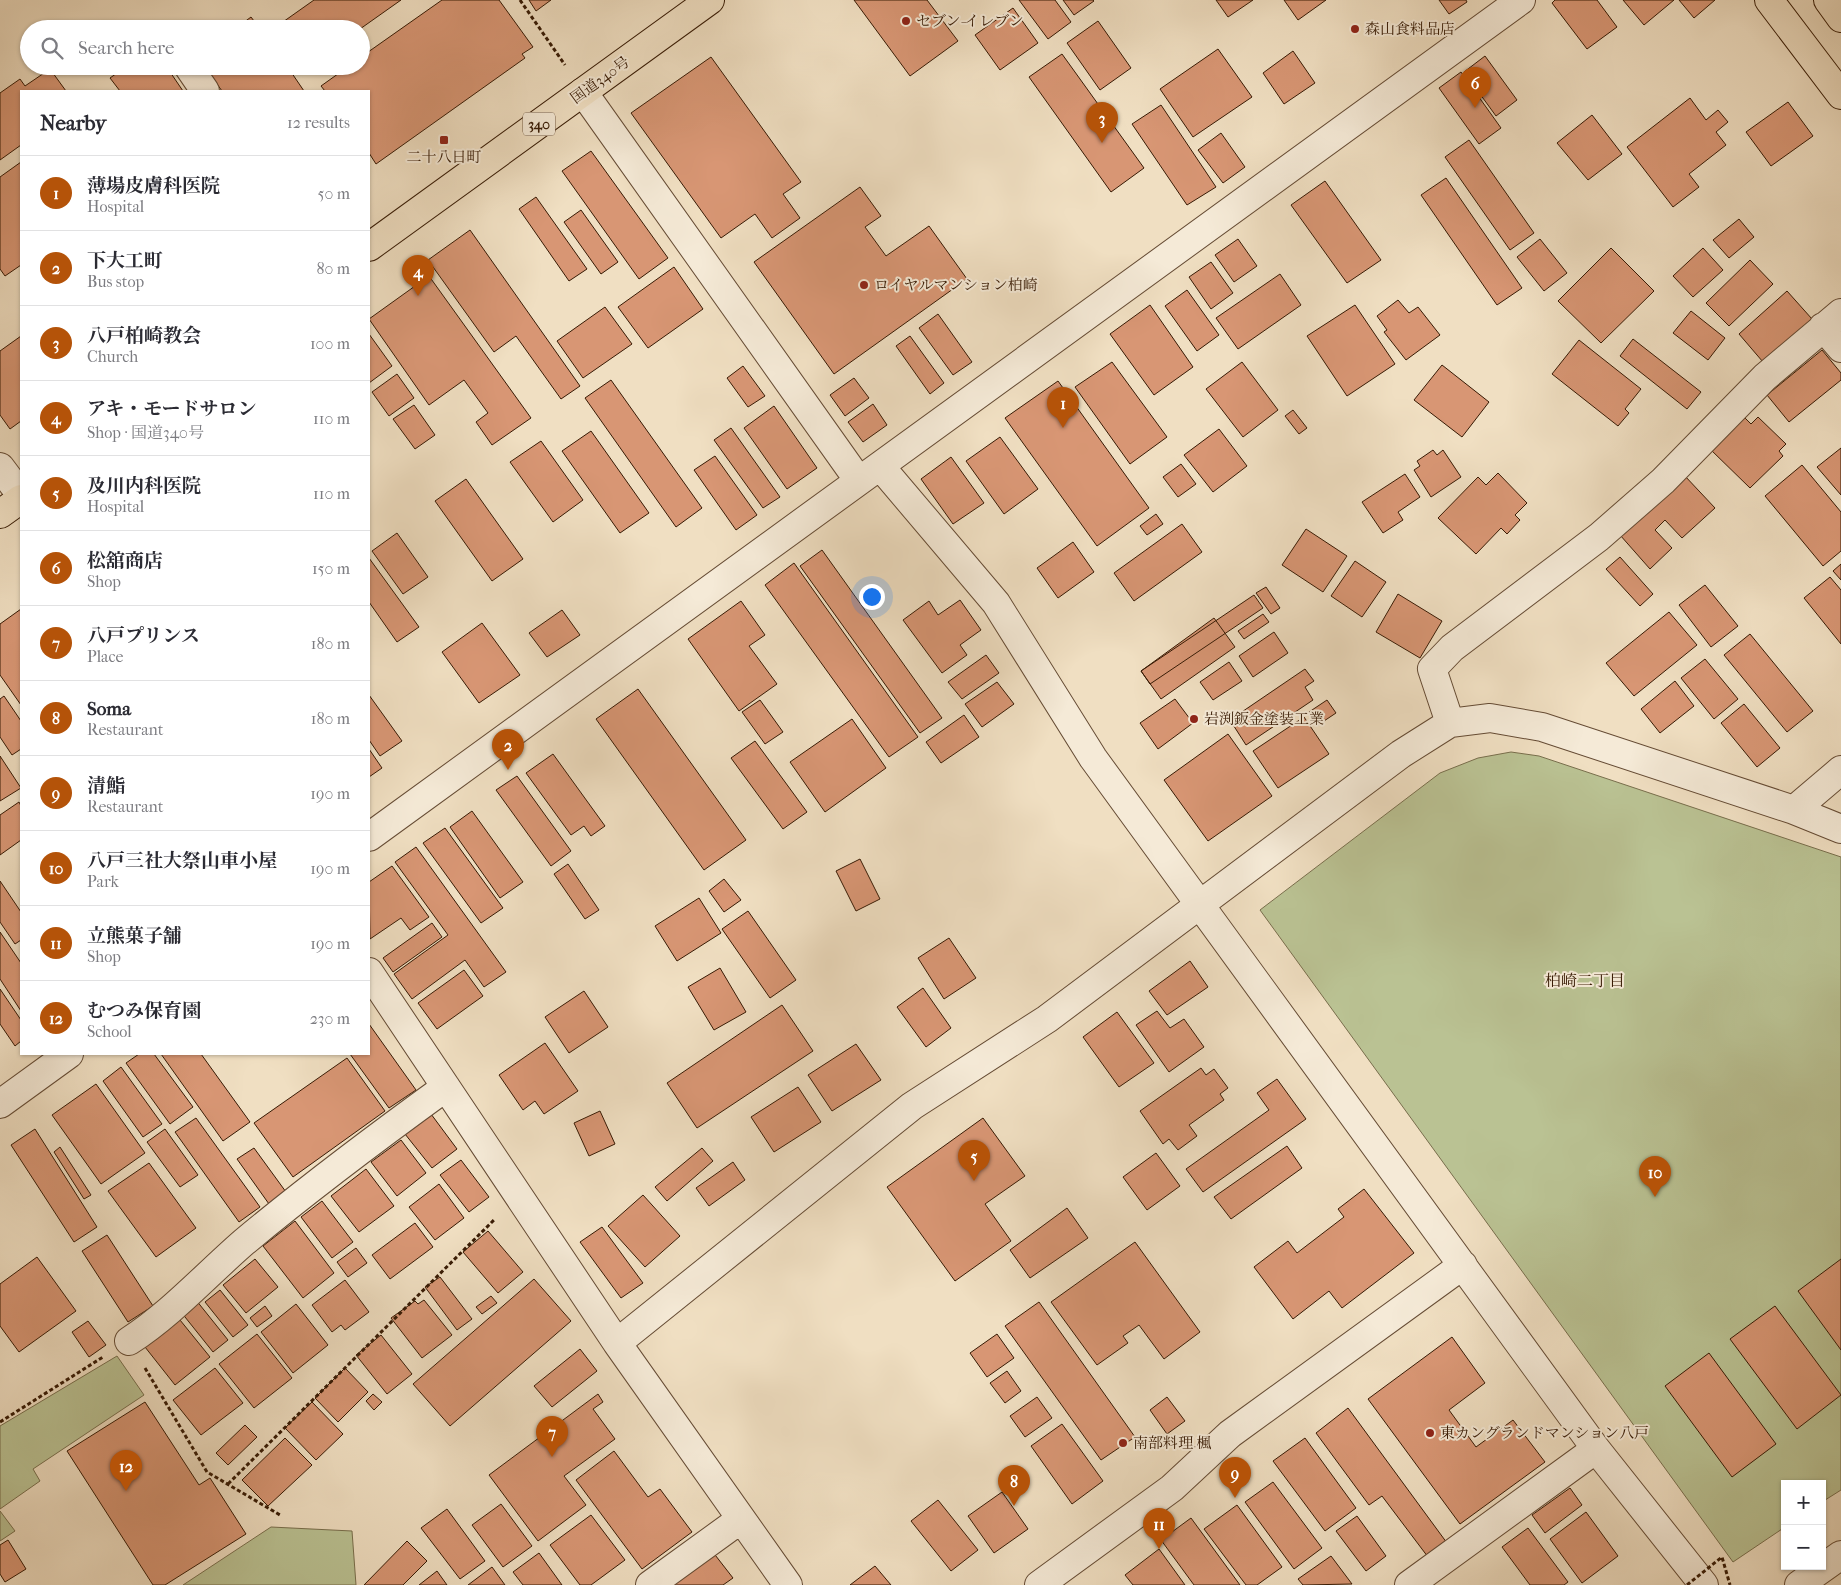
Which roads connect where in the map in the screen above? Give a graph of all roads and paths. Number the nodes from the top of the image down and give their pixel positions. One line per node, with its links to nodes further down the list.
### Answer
1 (520, 0): 7 (path)
2 (710, 0): 10 (highway, 国道340号 / 340)
3 (1521, 0): 16 (street)
4 (1769, 0): 11 (highway)
5 (1828, 0): 6 (highway)
6 (1841, 18)
7 (565, 65)
8 (194, 75): 9 (street)
9 (204, 90)
10 (584, 92): 12 (highway, 国道340号 / 340); 16 (street)
11 (1841, 95)
12 (370, 246)
13 (1832, 320): 14 (street); 20 (street)
14 (1841, 348)
15 (0, 467): 17 (street)
16 (869, 473): 24 (street); 25 (street)
17 (20, 496)
18 (20, 498): 19 (highway)
19 (0, 514)
20 (1450, 723): 22 (street); 25 (street)
21 (1841, 770): 22 (street)
22 (1794, 810): 23 (street)
23 (1841, 829)
24 (370, 835)
25 (1201, 904): 31 (street); 33 (street)
26 (370, 973): 28 (street)
27 (69, 1055): 29 (street)
28 (446, 1087): 30 (street); 32 (street)
29 (0, 1104)
30 (519, 1196): 33 (street); 36 (path)
31 (1462, 1265): 35 (street); 42 (street)
32 (129, 1341): 34 (path); 36 (path)
33 (617, 1343): 38 (street)
34 (0, 1422)
35 (1596, 1449): 43 (street); 45 (street)
36 (228, 1484): 37 (path)
37 (280, 1514)
38 (741, 1518): 40 (street); 41 (street)
39 (1841, 1555): 47 (street)
40 (650, 1585)
41 (788, 1585)
42 (1039, 1585)
43 (1410, 1585)
44 (1687, 1585): 46 (path, bridge)
45 (1704, 1585)
46 (1730, 1585)
47 (1799, 1585)

